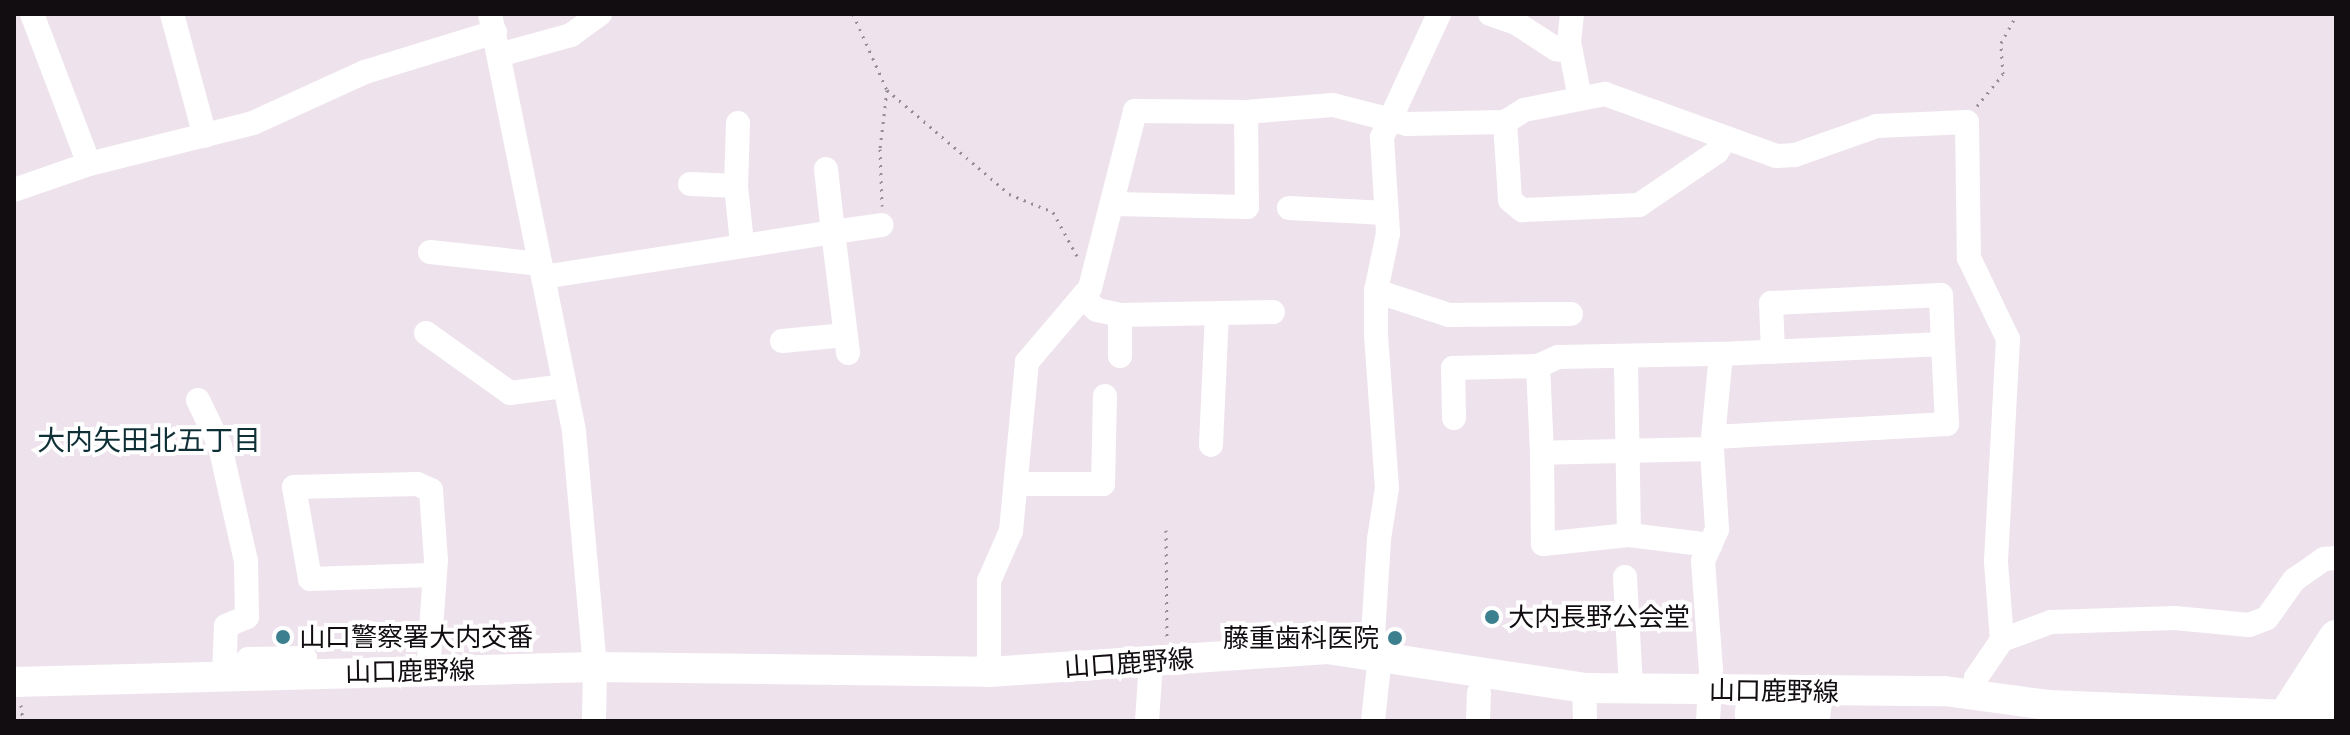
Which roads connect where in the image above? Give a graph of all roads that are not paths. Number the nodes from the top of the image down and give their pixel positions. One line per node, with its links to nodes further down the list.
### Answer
1 (32, 14): 16 (street)
2 (172, 14): 14 (street)
3 (600, 14): 7 (street)
4 (1439, 14): 11 (street)
5 (1490, 14): 8 (street)
6 (1572, 14): 8 (street)
7 (495, 33): 14 (street); 28 (street)
8 (1571, 51): 9 (street)
9 (1580, 98): 12 (street); 15 (street)
10 (1246, 112): 11 (street); 21 (street); 22 (street)
11 (1387, 120): 12 (street); 23 (street)
12 (1505, 122): 15 (street)
13 (738, 123): 19 (street)
14 (205, 136): 16 (street)
15 (1725, 139): 58 (street)
16 (89, 164): 20 (street)
17 (826, 169): 25 (street)
18 (690, 184): 19 (street)
19 (736, 186): 26 (street)
20 (14, 190)
21 (1113, 204): 22 (street); 30 (street)
22 (1267, 208): 23 (street)
23 (1386, 213): 29 (street)
24 (882, 225): 25 (street)
25 (833, 232): 26 (street); 36 (street)
26 (742, 243): 28 (street)
27 (430, 252): 28 (street)
28 (542, 270): 43 (street)
29 (1376, 291): 32 (street); 59 (street)
30 (1082, 297): 33 (street); 51 (street)
31 (1273, 312): 34 (street)
32 (1571, 314)
33 (1120, 315): 34 (street); 40 (street)
34 (1217, 315): 48 (street)
35 (426, 333): 43 (street)
36 (782, 341)
37 (1943, 344): 38 (street); 38 (street); 47 (street)
38 (1773, 352): 39 (street)
39 (1721, 354): 41 (street); 47 (street)
40 (1120, 356)
41 (1626, 356): 42 (street); 49 (street)
42 (1538, 366): 46 (street); 50 (street)
43 (564, 386): 62 (street)
44 (1105, 396): 51 (street)
45 (198, 400): 61 (street)
46 (1454, 418)
47 (1713, 443): 49 (street); 53 (street)
48 (1211, 445)
49 (1626, 452): 50 (street); 52 (street)
50 (1542, 453): 52 (street)
51 (1017, 484): 64 (street)
52 (1629, 535): 53 (street)
53 (1710, 545): 69 (street)
54 (2336, 558): 58 (street)
55 (431, 575): 55 (street); 63 (street)
56 (1625, 577): 68 (street)
57 (2336, 637): 72 (highway)
58 (2002, 640): 71 (street)
59 (1380, 655): 60 (main road, 山口鹿野線); 67 (main road, 山口鹿野線); 75 (street)
60 (1158, 662): 64 (main road, 山口鹿野線); 74 (street)
61 (248, 667): 63 (main road, 山口鹿野線); 65 (main road, 山口鹿野線)
62 (595, 667): 63 (main road, 山口鹿野線); 64 (main road, 山口鹿野線); 73 (street)
63 (428, 671)
64 (989, 672)
65 (15, 681)
66 (2336, 686): 72 (highway)
67 (1584, 688): 68 (main road, 山口鹿野線); 77 (street)
68 (1631, 689): 69 (main road, 山口鹿野線)
69 (1708, 690): 71 (main road, 山口鹿野線); 78 (street)
70 (1479, 693): 76 (street)
71 (1975, 696): 72 (main road, 山口鹿野線)
72 (2307, 718)
73 (594, 721)
74 (1147, 721)
75 (1373, 721)
76 (1478, 721)
77 (1585, 721)
78 (1708, 721)

